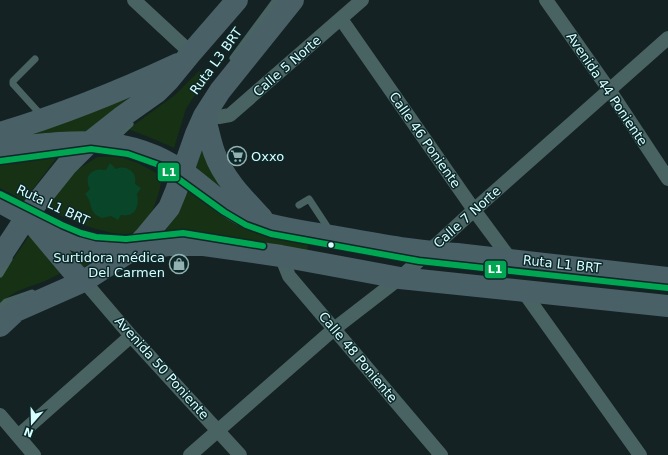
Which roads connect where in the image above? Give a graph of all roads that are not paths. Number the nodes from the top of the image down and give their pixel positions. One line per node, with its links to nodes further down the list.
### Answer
1 (134, 0): 11 (street)
2 (237, 0): 11 (main road)
3 (244, 0): 11 (lane, Ruta L3 BRT)
4 (276, 0): 12 (lane, Ruta L3 BRT)
5 (293, 0): 15 (main road)
6 (362, 0): 8 (street, Calle 5 Norte)
7 (546, 0): 13 (street, Avenida 44 Poniente)
8 (341, 19): 15 (street, Calle 5 Norte); 29 (street, Calle 46 Poniente)
9 (668, 38): 13 (street, Calle 7 Norte)
10 (36, 59): 16 (lane)
11 (188, 63): 14 (lane, Ruta L3 BRT); 16 (main road); 19 (main road)
12 (227, 66)
13 (610, 91): 24 (street, Avenida 44 Poniente); 29 (street, Calle 7 Norte)
14 (144, 110)
15 (201, 117): 22 (main road); 31 (main road)
16 (45, 119): 18 (main road)
17 (132, 121): 19 (lane)
18 (0, 133)
19 (93, 148): 20 (main road); 21 (lane); 22 (main road); 30 (main road)
20 (0, 149)
21 (0, 161)
22 (177, 169): 31 (main road); 33 (main road); 39 (lane, Ruta L1 BRT)
23 (72, 172): 30 (lane)
24 (668, 179)
25 (0, 194): 30 (lane, Ruta L1 BRT)
26 (0, 202): 30 (main road)
27 (298, 205): 32 (lane)
28 (156, 210): 33 (lane)
29 (474, 210): 38 (street, Calle 46 Poniente); 39 (street, Calle 7 Norte)
30 (32, 219): 33 (main road); 36 (main road); 41 (main road)
31 (266, 223): 32 (main road)
32 (334, 236): 39 (main road)
33 (133, 244): 34 (main road); 35 (lane); 41 (main road)
34 (204, 245): 37 (main road); 41 (main road)
35 (308, 253)
36 (6, 256): 40 (lane)
37 (281, 256): 39 (main road); 49 (street, Calle 48 Poniente)
38 (510, 260): 39 (main road); 42 (main road)
39 (412, 267): 43 (lane, Ruta L1 BRT); 45 (main road); 49 (street, Calle 7 Norte)
40 (0, 274)
41 (80, 275): 48 (main road); 50 (street, Avenida 50 Poniente)
42 (668, 278)
43 (668, 288)
44 (41, 289): 47 (lane)
45 (523, 291): 46 (main road); 58 (street)
46 (668, 306)
47 (0, 308)
48 (0, 326)
49 (334, 329): 52 (street, Calle 7 Norte); 57 (street, Calle 48 Poniente)
50 (131, 336): 52 (street, Avenida 50 Poniente); 53 (street)
51 (0, 416): 53 (street)
52 (219, 430): 55 (street, Calle 7 Norte); 56 (street, Avenida 50 Poniente)
53 (18, 436): 54 (street)
54 (34, 455)
55 (190, 455)
56 (240, 455)
57 (441, 455)
58 (640, 455)

